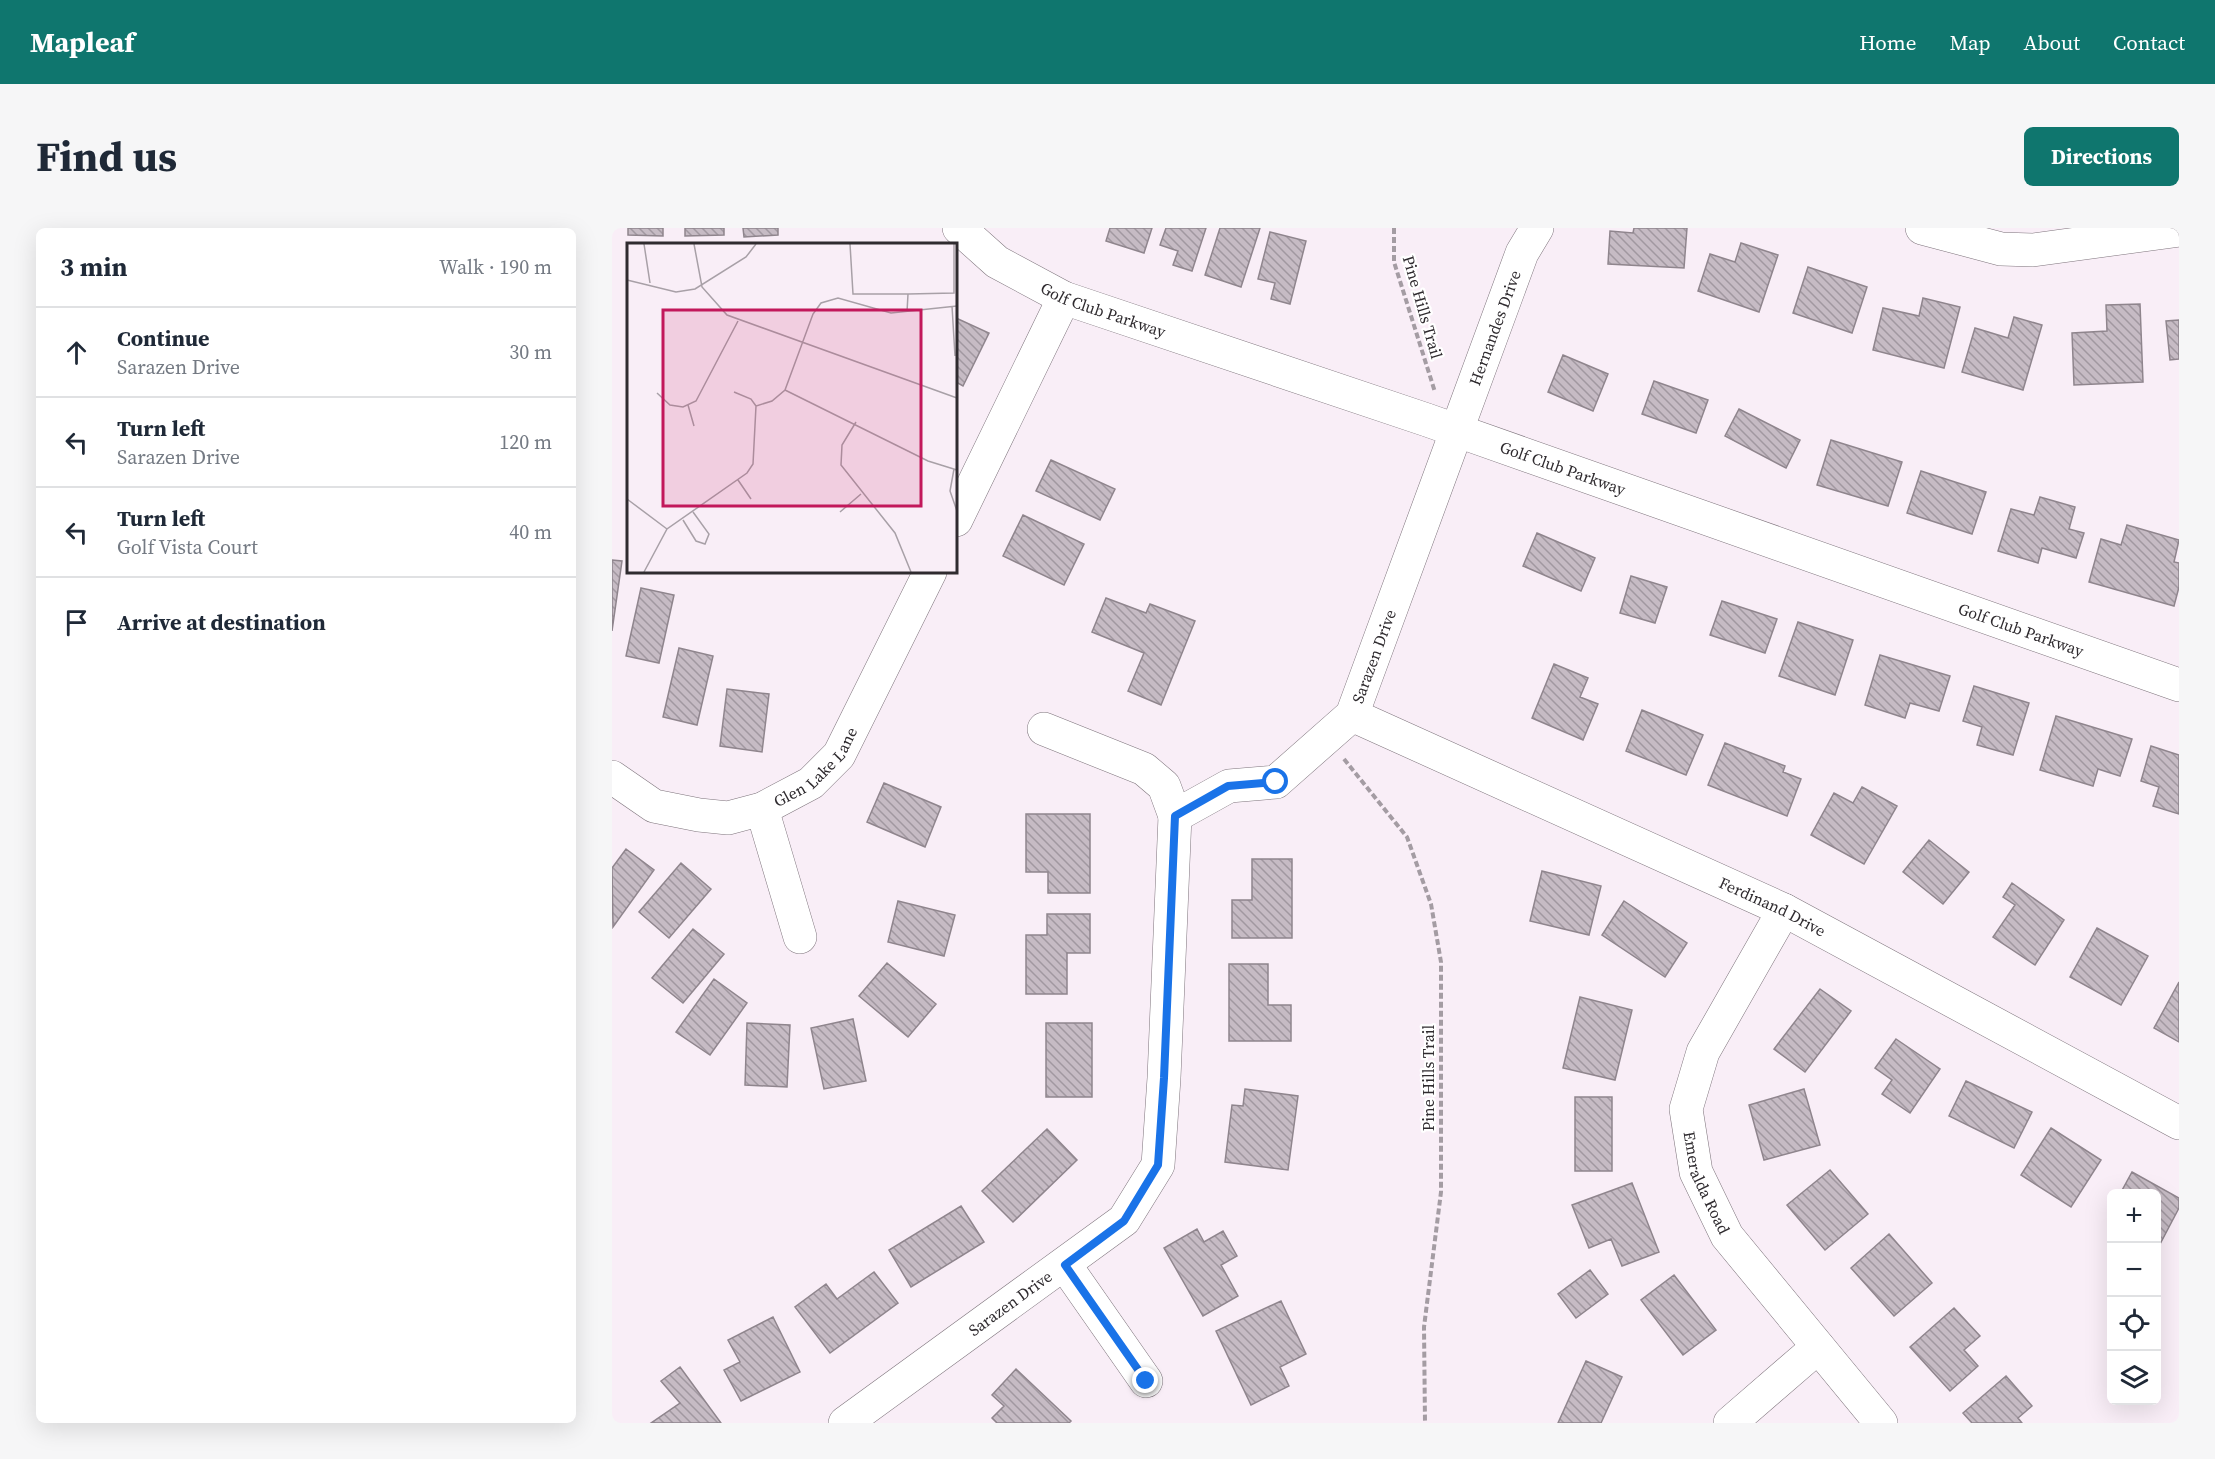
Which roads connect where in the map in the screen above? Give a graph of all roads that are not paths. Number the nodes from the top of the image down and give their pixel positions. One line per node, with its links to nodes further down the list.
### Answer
1 (959, 228): 6 (street, Golf Club Parkway)
2 (1537, 228): 7 (street, Hernandes Drive)
3 (1922, 228): 5 (street)
4 (2179, 230): 5 (street)
5 (2098, 234)
6 (1064, 298): 7 (street, Golf Club Parkway); 8 (street)
7 (1455, 431): 10 (street, Golf Club Parkway); 11 (street, Sarazen Drive)
8 (957, 518)
9 (930, 573): 14 (street, Glen Lake Lane)
10 (2179, 685)
11 (1352, 716): 15 (street, Sarazen Drive); 16 (street, Ferdinand Drive)
12 (1044, 729): 15 (street)
13 (612, 777): 14 (street, Glen Lake Lane)
14 (762, 809): 17 (street)
15 (1175, 816): 19 (street, Sarazen Drive)
16 (1784, 910): 18 (street, Ferdinand Drive); 20 (street, Emeralda Road)
17 (800, 938)
18 (2179, 1123)
19 (1065, 1265): 21 (street); 22 (street, Sarazen Drive)
20 (1818, 1347): 23 (street); 24 (street, Emeralda Road)
21 (1146, 1381)
22 (845, 1423)
23 (1730, 1423)
24 (1881, 1423)

